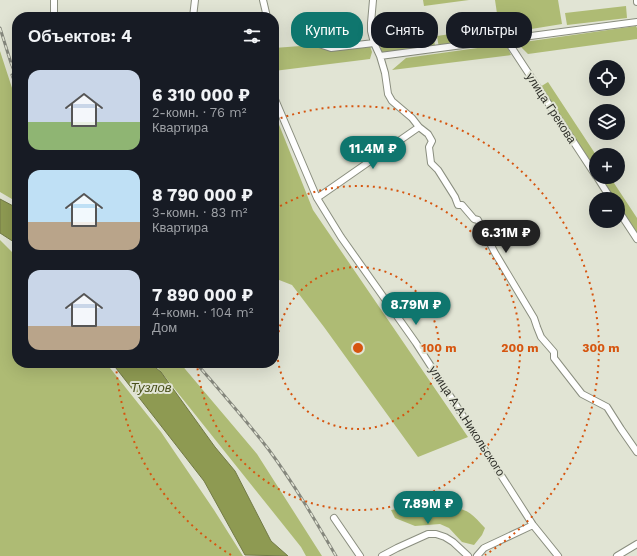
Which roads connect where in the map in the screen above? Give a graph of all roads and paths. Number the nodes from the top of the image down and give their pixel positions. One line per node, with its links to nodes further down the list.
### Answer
1 (54, 0): 5 (street)
2 (195, 0): 6 (street)
3 (263, 0): 7 (street)
4 (373, 0): 8 (street)
5 (54, 12)
6 (194, 12)
7 (265, 12)
8 (371, 12)
9 (371, 15): 11 (street)
10 (637, 22): 12 (street)
11 (371, 31)
12 (532, 36)
13 (446, 47): 16 (street)
14 (376, 48): 16 (street)
15 (512, 48): 19 (street, улица Грекова)
16 (380, 56): 18 (street)
17 (279, 109): 20 (street, улица А.А.Никольского)
18 (419, 127): 20 (street); 23 (street)
19 (589, 166)
20 (317, 198): 25 (street, улица А.А.Никольского)
21 (625, 221): 22 (street)
22 (637, 239)
23 (637, 452)
24 (334, 518): 27 (street)
25 (533, 525): 30 (street); 31 (street, улица А.А.Никольского)
26 (637, 544): 32 (street)
27 (360, 556)
28 (382, 556): 29 (street)
29 (468, 556)
30 (477, 556)
31 (558, 556)
32 (618, 556)

